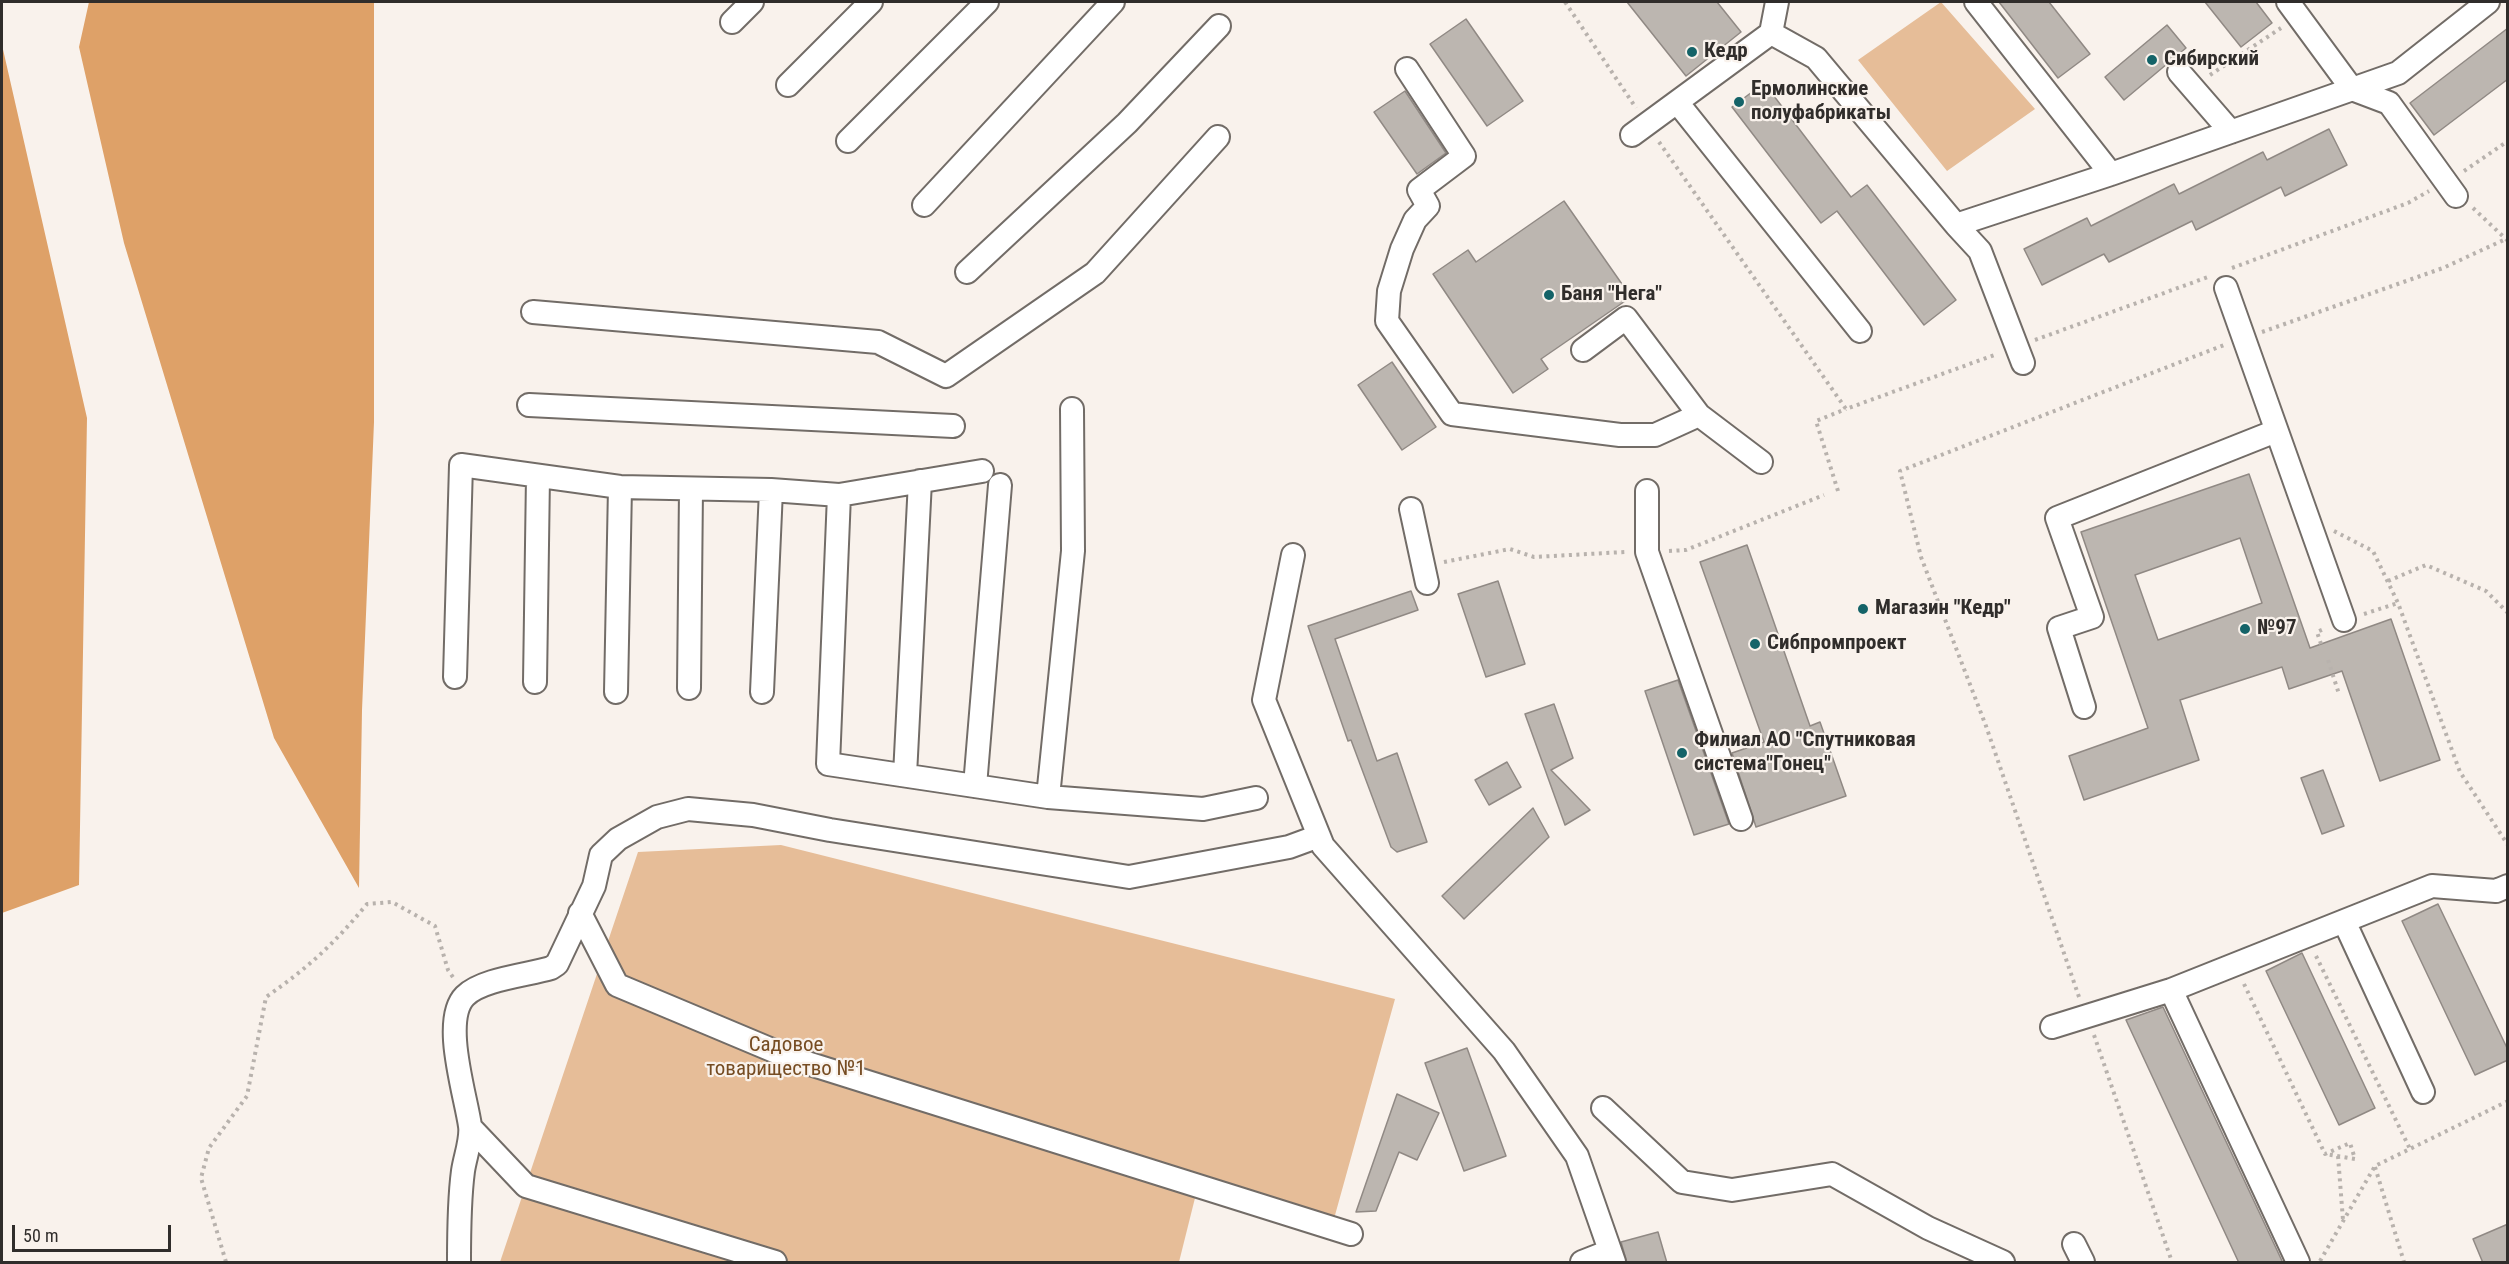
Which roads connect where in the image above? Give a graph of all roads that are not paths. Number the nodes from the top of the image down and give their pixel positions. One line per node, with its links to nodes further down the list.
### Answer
1 (752, 2): 9 (street)
2 (871, 2): 14 (street)
3 (987, 2): 20 (street)
4 (1113, 2): 23 (street)
5 (1777, 2): 11 (street)
6 (1976, 2): 21 (street)
7 (2486, 2): 15 (street)
8 (2294, 9): 15 (street)
9 (732, 22)
10 (1219, 26): 25 (street)
11 (1771, 33): 16 (street); 24 (street)
12 (1407, 69): 33 (street)
13 (2185, 80): 18 (street)
14 (788, 85)
15 (2352, 89): 18 (street); 22 (street)
16 (1677, 102): 17 (street); 28 (street)
17 (1639, 130)
18 (2230, 132): 21 (street)
19 (1218, 137): 27 (street)
20 (848, 141)
21 (2111, 174): 24 (street)
22 (2451, 189)
23 (924, 205)
24 (1956, 225): 30 (street)
25 (967, 272)
26 (2224, 277): 35 (street)
27 (533, 312)
28 (1860, 331)
29 (1583, 350): 33 (street)
30 (2020, 355)
31 (529, 405): 34 (street)
32 (1072, 409): 58 (street)
33 (1699, 416): 36 (street)
34 (953, 426)
35 (2276, 431): 49 (street); 55 (street)
36 (1761, 462)
37 (982, 471): 39 (street)
38 (538, 476): 41 (street); 50 (street); 51 (street)
39 (920, 481): 45 (street); 56 (street)
40 (1000, 485): 57 (street)
41 (620, 487): 42 (street); 53 (street)
42 (691, 489): 43 (street); 52 (street)
43 (771, 490): 45 (street); 54 (street)
44 (1647, 491): 60 (street)
45 (839, 495): 56 (street)
46 (1411, 509): 48 (street)
47 (1293, 555): 61 (street)
48 (1427, 583)
49 (2344, 620)
50 (455, 677)
51 (535, 682)
52 (689, 688)
53 (616, 692)
54 (762, 693)
55 (2085, 707)
56 (905, 775): 57 (street)
57 (975, 786): 58 (street)
58 (1048, 797): 59 (street)
59 (1256, 798)
60 (1741, 819)
61 (1319, 836): 63 (street); 71 (street)
62 (2508, 886): 64 (street)
63 (580, 913): 69 (street); 70 (street)
64 (2344, 921): 65 (street); 67 (street)
65 (2171, 990): 66 (street); 76 (street)
66 (2052, 1027)
67 (2423, 1092)
68 (1603, 1108): 75 (street)
69 (471, 1128): 72 (street); 73 (street)
70 (1351, 1234)
71 (1612, 1257): 74 (street)
72 (459, 1263)
73 (775, 1263)
74 (1582, 1263)
75 (2002, 1263)
76 (2298, 1263)

